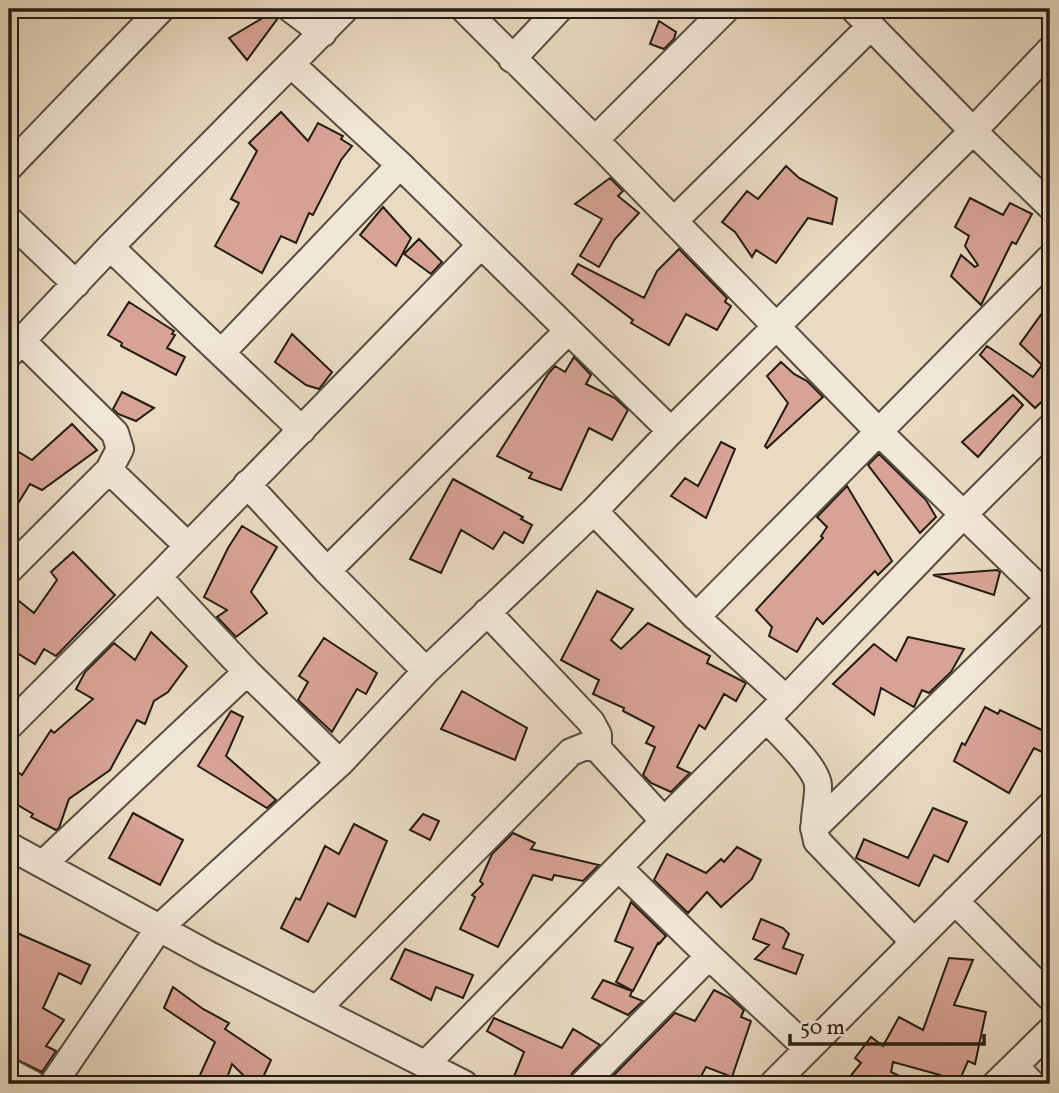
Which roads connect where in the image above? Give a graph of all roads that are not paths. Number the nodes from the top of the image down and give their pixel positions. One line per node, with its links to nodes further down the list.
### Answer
1 (161, 9): 14 (street)
2 (291, 9): 8 (street)
3 (345, 9): 8 (street)
4 (464, 9): 10 (street)
5 (559, 9): 10 (street)
6 (726, 9): 13 (street)
7 (862, 17): 12 (street); 18 (street)
8 (323, 33): 11 (street)
9 (1050, 50): 12 (street)
10 (512, 59): 13 (street)
11 (291, 64): 15 (street); 20 (street)
12 (973, 131): 16 (street); 23 (street)
13 (595, 140): 18 (street)
14 (15, 149)
15 (400, 165): 19 (street); 26 (street)
16 (1050, 206)
17 (9, 220): 22 (street)
18 (674, 220): 23 (street)
19 (481, 245): 24 (street); 28 (street)
20 (110, 247): 22 (street); 26 (street)
21 (1050, 258): 30 (street)
22 (76, 284): 25 (street)
23 (776, 327): 29 (street); 30 (street)
24 (568, 331): 29 (street); 37 (street)
25 (15, 347): 31 (street)
26 (221, 353): 28 (street)
27 (1050, 428): 34 (street)
28 (302, 430): 32 (street)
29 (671, 430): 33 (street)
30 (879, 432): 34 (street); 41 (street)
31 (109, 470): 35 (street); 36 (street)
32 (247, 484): 35 (street); 37 (street)
33 (594, 511): 40 (street); 41 (street)
34 (963, 514): 39 (street); 44 (street)
35 (188, 546): 38 (street)
36 (9, 570)
37 (327, 571): 42 (street)
38 (158, 577): 43 (street); 46 (street)
39 (1050, 598): 51 (street)
40 (487, 612): 42 (street); 47 (street)
41 (696, 617): 44 (street)
42 (426, 671): 48 (street)
43 (247, 672): 48 (street); 53 (street)
44 (786, 699): 45 (street)
45 (767, 719): 50 (street); 51 (street)
46 (9, 726)
47 (598, 749): 50 (street); 60 (street)
48 (340, 763): 56 (street)
49 (1050, 806): 55 (street)
50 (664, 821): 54 (street)
51 (814, 828): 57 (street)
52 (9, 846): 53 (street)
53 (43, 864): 56 (street)
54 (619, 868): 58 (street); 63 (street)
55 (955, 901): 57 (street); 59 (street)
56 (159, 928): 60 (street); 67 (street)
57 (914, 942): 62 (street)
58 (709, 956): 62 (street); 69 (street)
59 (1050, 997)
60 (317, 1009): 63 (street)
61 (1050, 1031): 65 (street)
62 (808, 1049): 70 (street)
63 (426, 1065): 68 (street)
64 (9, 1073): 66 (street)
65 (1024, 1075): 71 (street)
66 (33, 1084)
67 (53, 1084)
68 (464, 1084)
69 (583, 1084)
70 (773, 1084)
71 (996, 1084)

